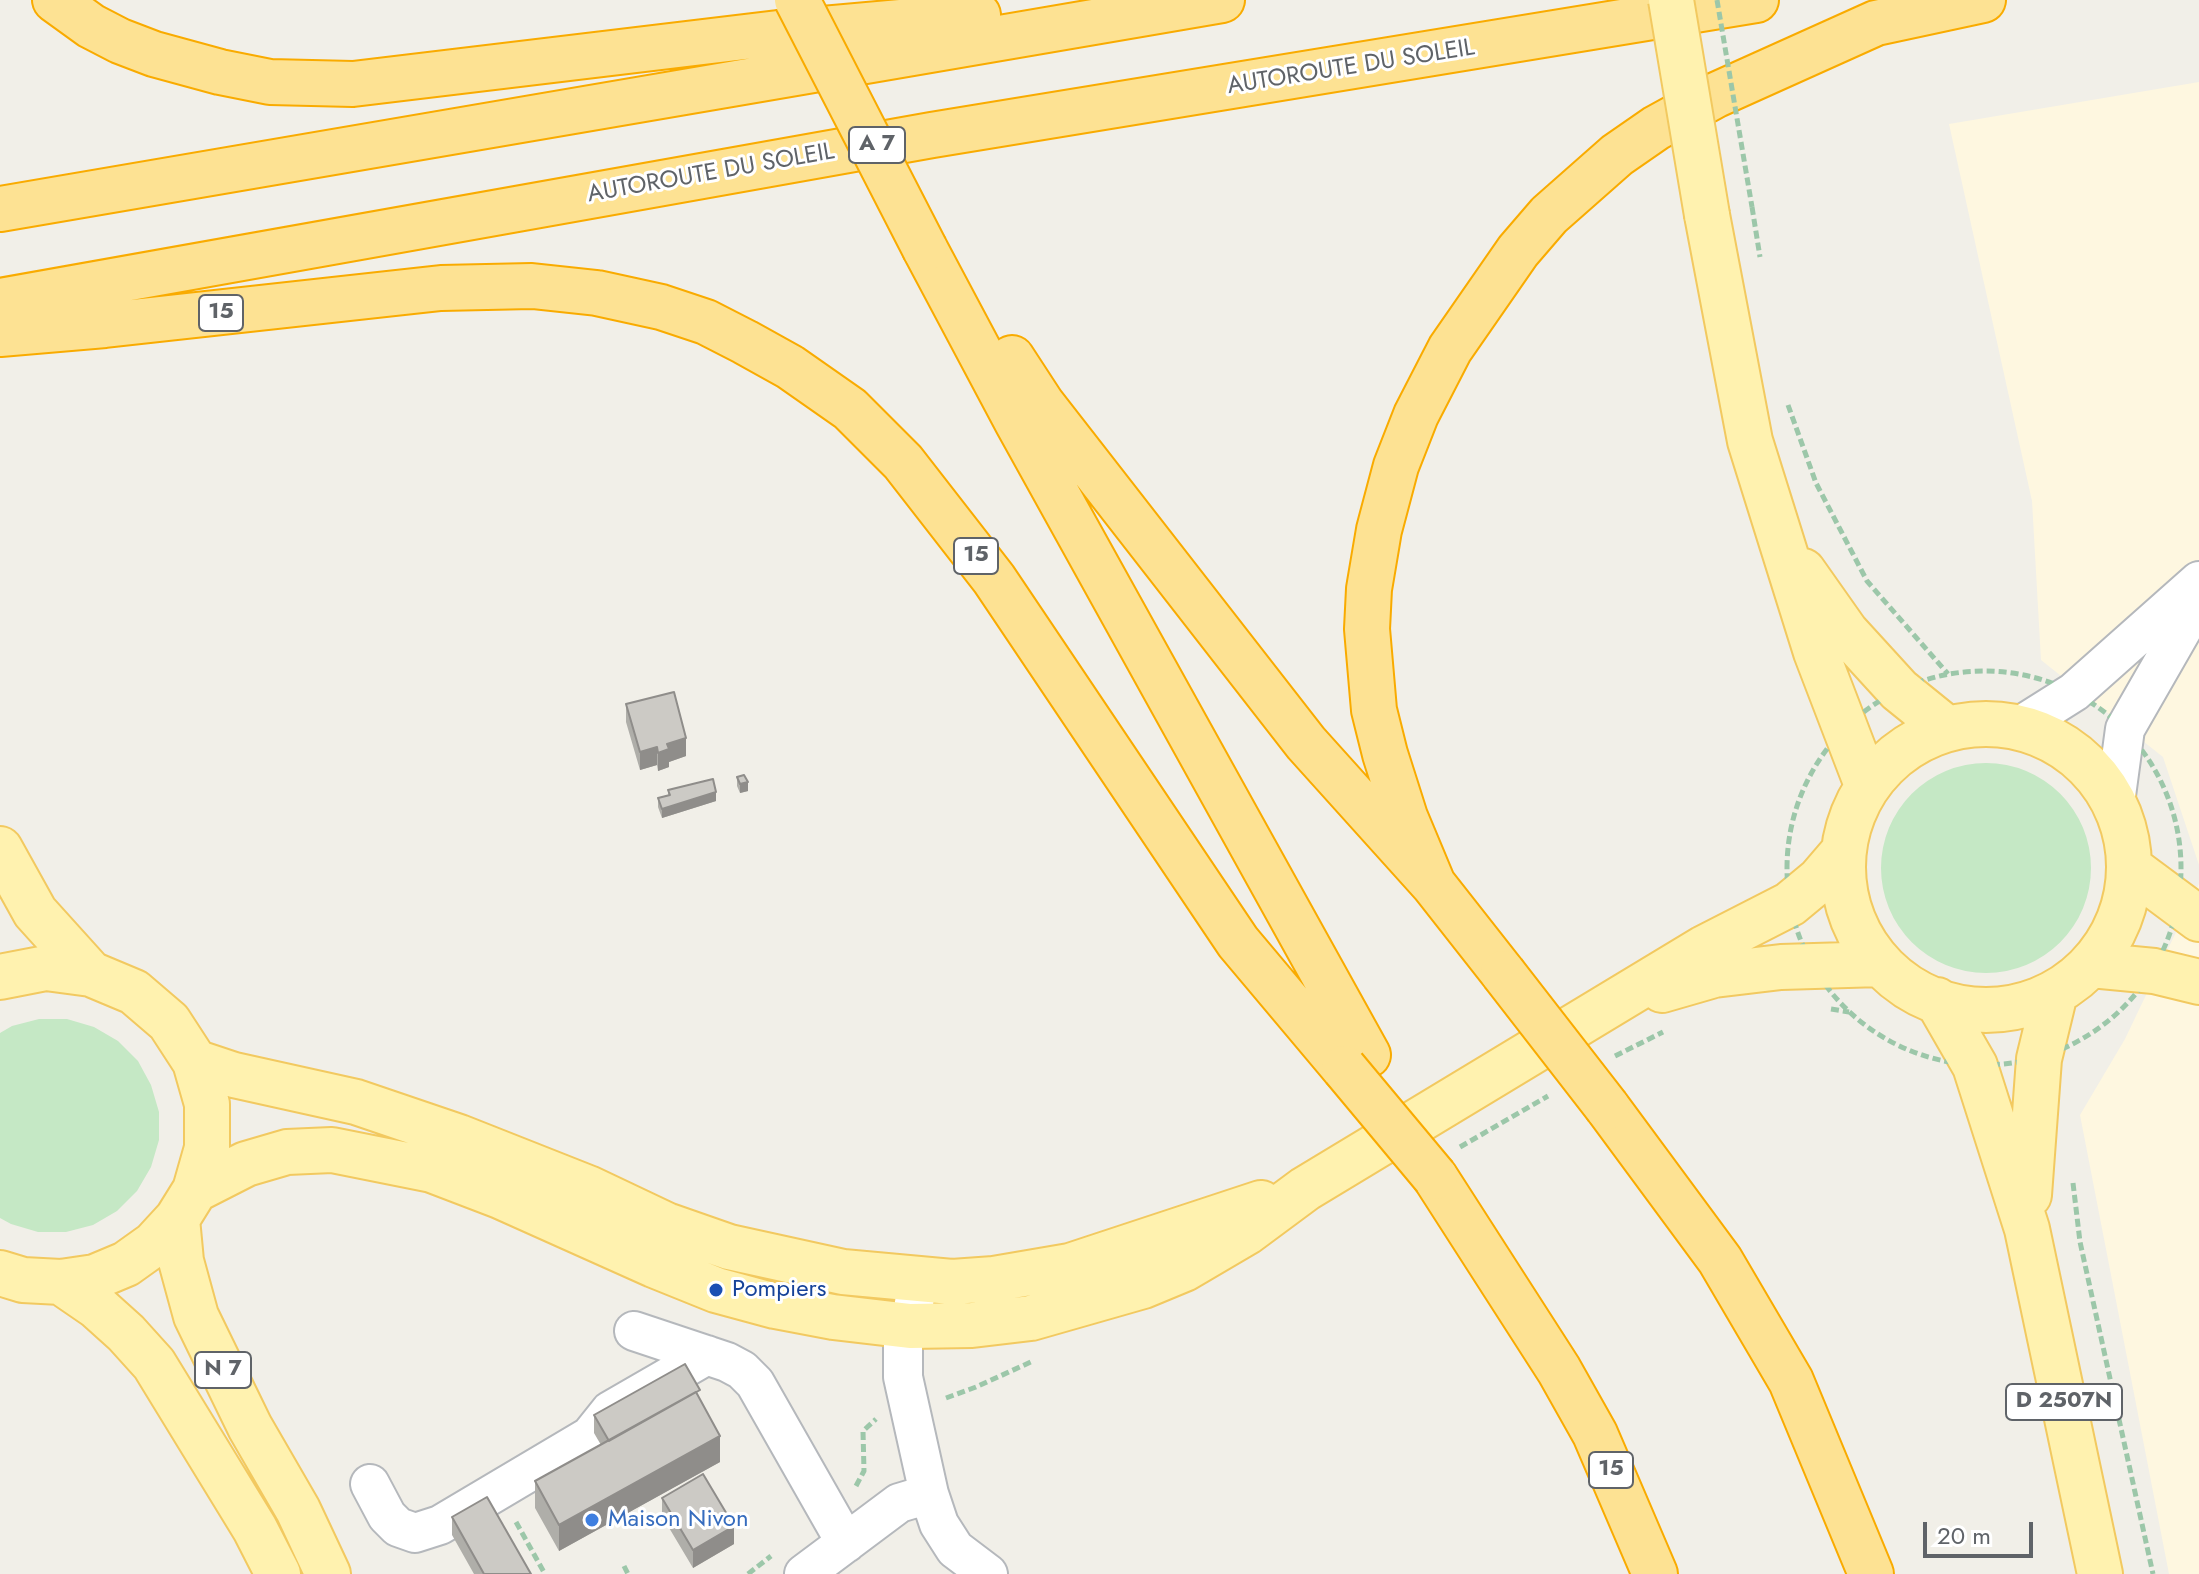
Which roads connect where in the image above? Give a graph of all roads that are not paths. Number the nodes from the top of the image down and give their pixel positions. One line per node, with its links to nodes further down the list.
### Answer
1 (55, 0): 4 (highway)
2 (797, 0): 10 (highway, bridge)
3 (822, 0): 10 (highway)
4 (1148, 0)
5 (1222, 0): 9 (highway)
6 (1671, 0): 13 (main road, bridge)
7 (1756, 0): 11 (highway, AUTOROUTE DU SOLEIL / A 7)
8 (1983, 0): 23 (highway)
9 (0, 209)
10 (937, 247): 23 (highway); 34 (highway)
11 (0, 301)
12 (0, 334): 34 (highway, 15)
13 (1777, 533): 17 (main road); 18 (main road)
14 (2199, 581): 16 (street)
15 (2199, 600): 19 (street)
16 (2020, 726): 17 (main road); 19 (main road)
17 (1946, 728): 18 (main road)
18 (1867, 785): 21 (main road)
19 (2115, 803): 22 (main road)
20 (0, 849): 27 (main road)
21 (1843, 852): 25 (main road); 32 (main road)
22 (2129, 867): 24 (main road); 26 (main road)
23 (1433, 884): 51 (highway, bridge)
24 (2189, 912)
25 (1881, 964): 31 (main road); 32 (main road)
26 (2091, 965): 29 (main road); 30 (main road)
27 (91, 974): 28 (main road); 33 (main road)
28 (0, 977)
29 (2199, 982)
30 (2055, 993): 31 (main road); 37 (main road, D 2507N)
31 (1937, 1000): 37 (main road, D 2507N)
32 (1618, 1002): 35 (main road)
33 (195, 1062): 36 (main road); 38 (main road)
34 (1356, 1062): 50 (highway, 15, bridge)
35 (1305, 1189): 38 (main road); 40 (main road)
36 (186, 1204): 39 (main road); 40 (main road); 47 (main road, N 7)
37 (2027, 1229): 52 (main road, D 2507N)
38 (918, 1280): 40 (street)
39 (21, 1282): 46 (main road, N 7)
40 (910, 1326): 44 (street)
41 (634, 1331): 42 (street)
42 (707, 1355): 43 (street); 45 (street)
43 (370, 1484)
44 (929, 1494): 45 (street); 49 (street)
45 (846, 1543): 48 (street)
46 (278, 1574)
47 (328, 1574)
48 (804, 1574)
49 (988, 1574)
50 (1655, 1574)
51 (1871, 1574)
52 (2100, 1574)

